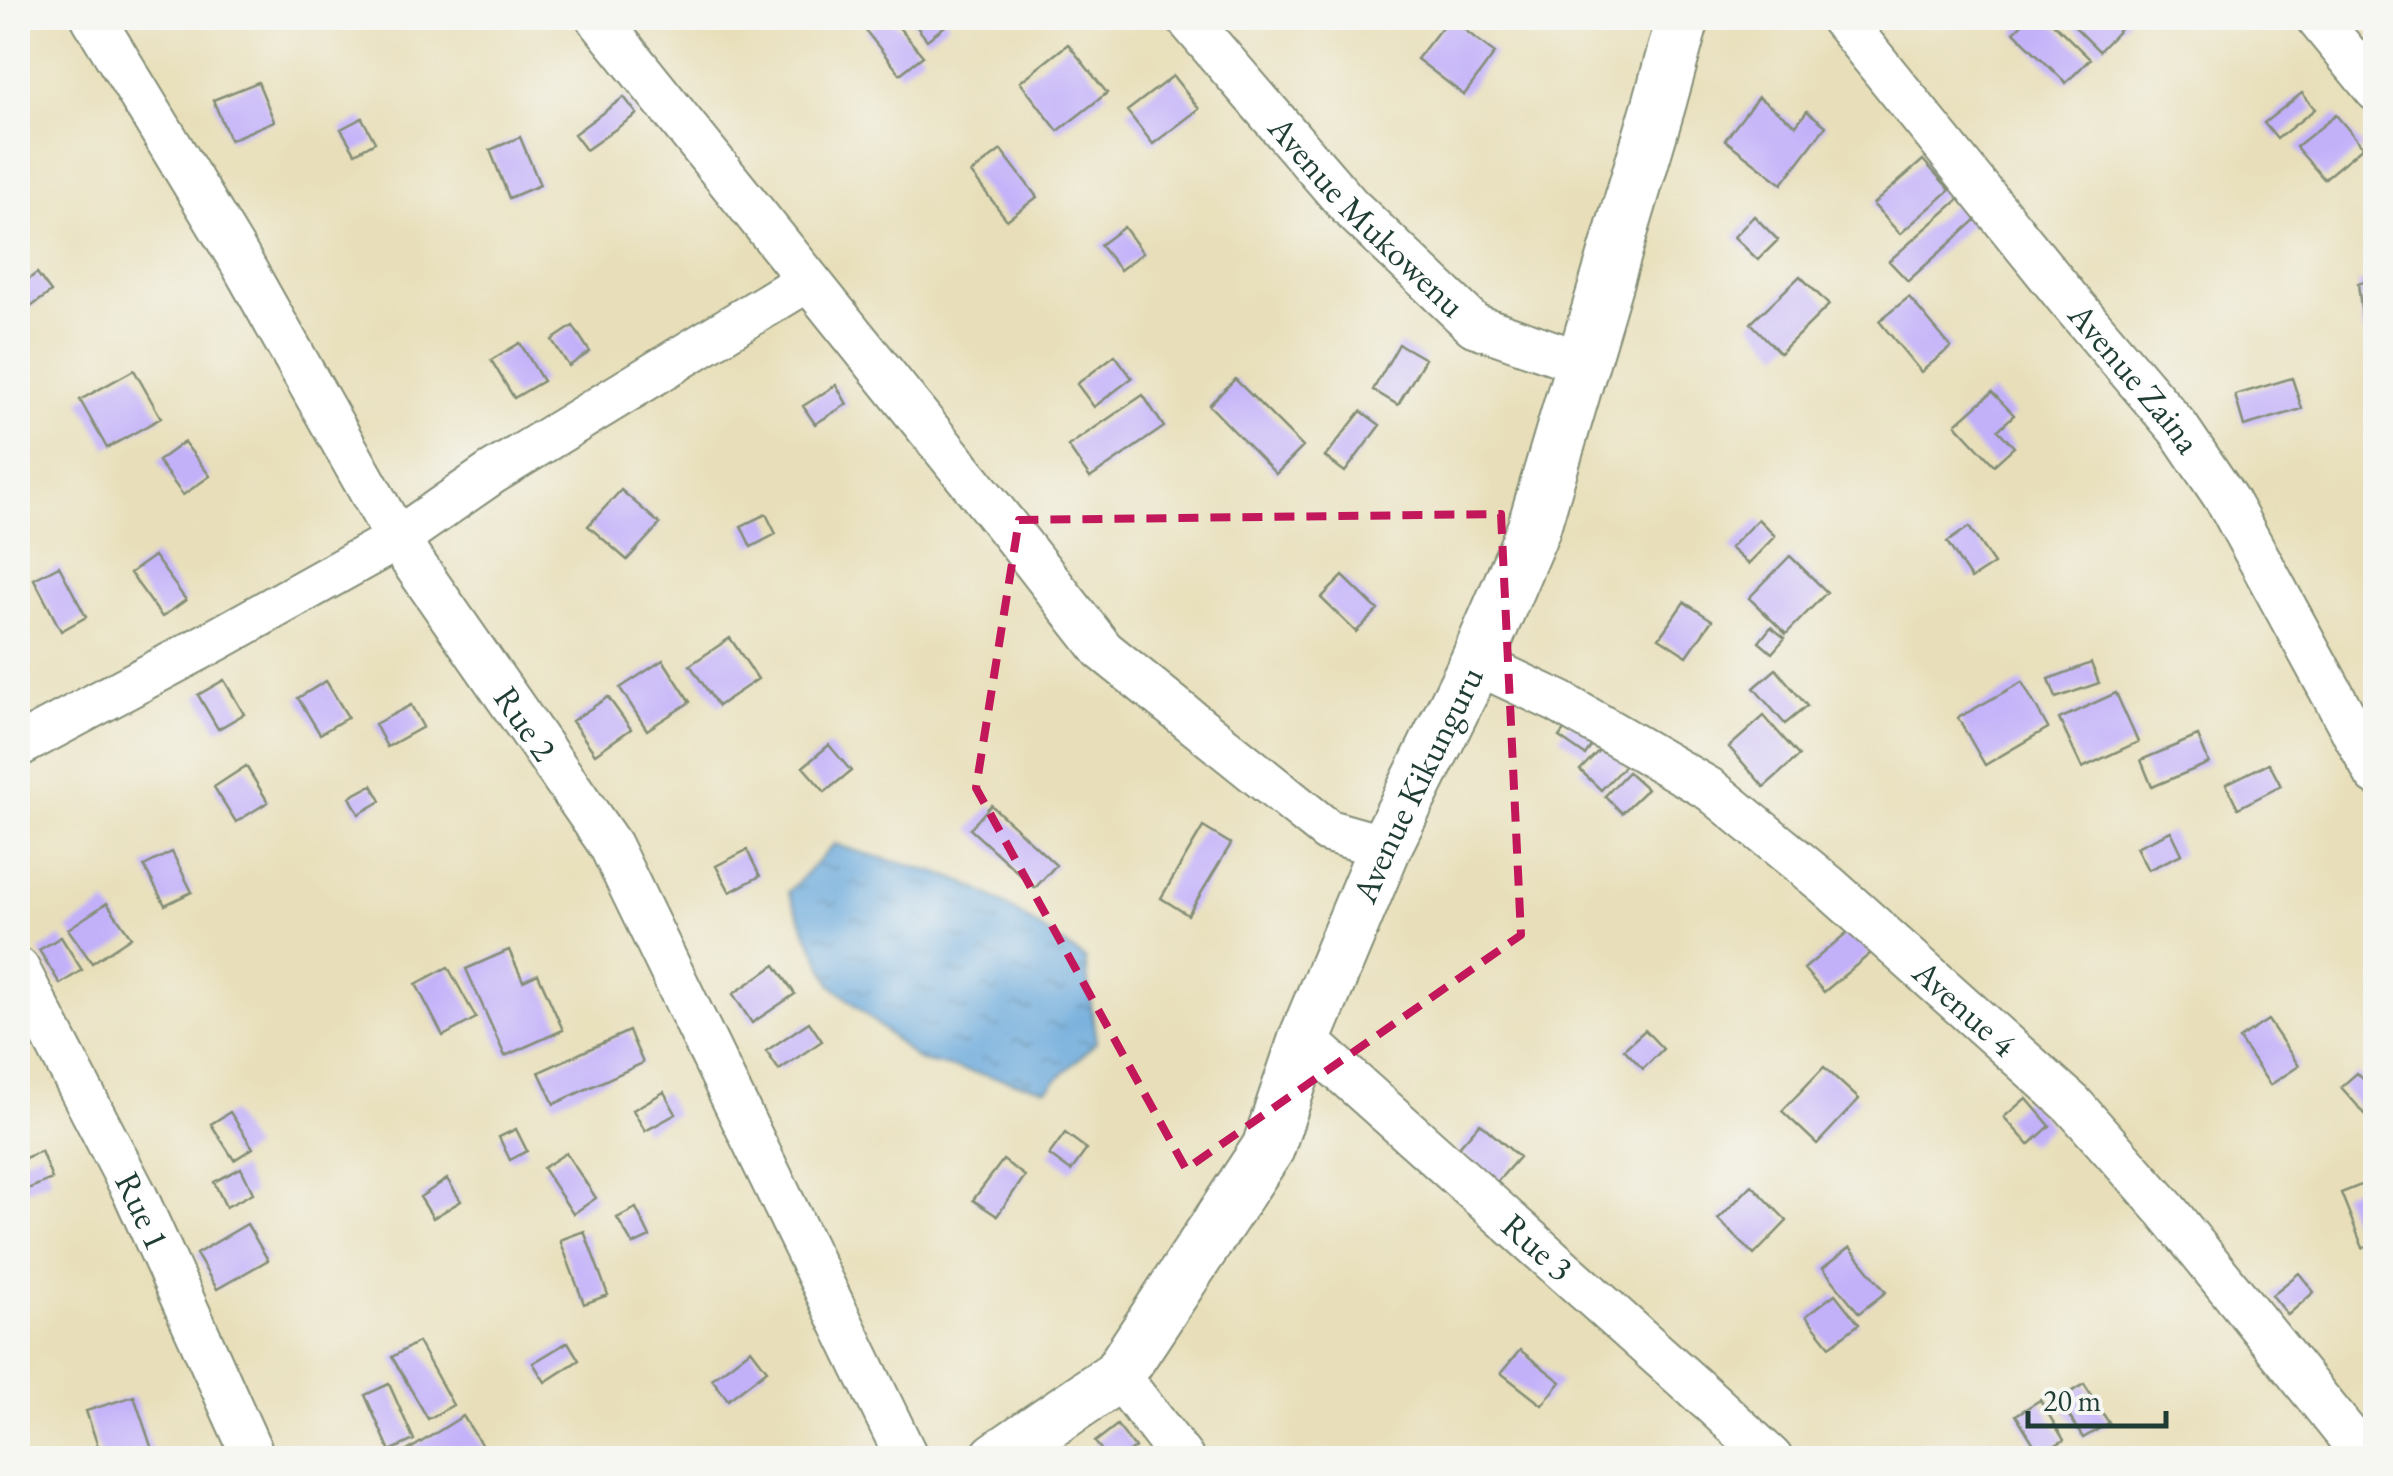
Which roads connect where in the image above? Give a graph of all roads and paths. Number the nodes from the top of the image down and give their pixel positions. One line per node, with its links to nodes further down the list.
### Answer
1 (93, 18): 10 (street, Rue 2)
2 (598, 18): 8 (street)
3 (1186, 18): 9 (street, Avenue Mukowenu)
4 (1683, 18): 9 (street, Avenue Kikunguru)
5 (1840, 18): 13 (street, Avenue Zaina)
6 (2317, 18): 7 (street)
7 (2376, 90)
8 (808, 280): 10 (street); 14 (street)
9 (1582, 363): 11 (street, Avenue Kikunguru)
10 (397, 539): 12 (street); 19 (street, Rue 2)
11 (1476, 662): 14 (street, Avenue Kikunguru); 23 (street, Avenue 4)
12 (18, 746)
13 (2376, 774)
14 (1386, 846): 16 (street, Avenue Kikunguru)
15 (18, 969): 18 (street, Rue 1)
16 (1305, 1039): 17 (street, Avenue Kikunguru); 22 (street, Rue 3)
17 (1118, 1375): 20 (street, Avenue Kikunguru); 21 (street)
18 (254, 1458)
19 (907, 1458)
20 (998, 1458)
21 (1182, 1458)
22 (1770, 1458)
23 (2366, 1458)

